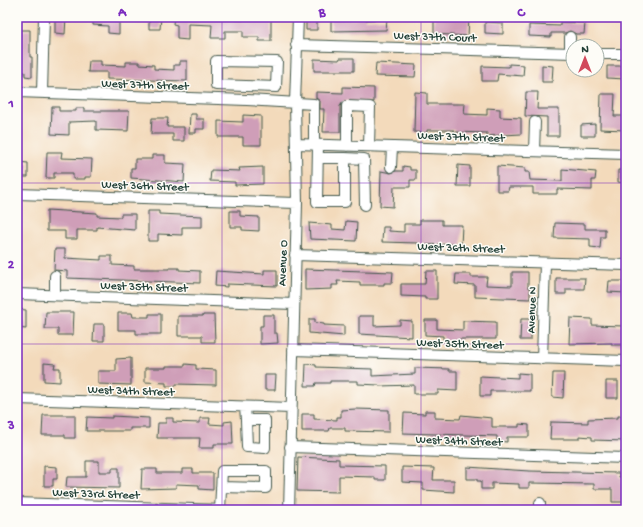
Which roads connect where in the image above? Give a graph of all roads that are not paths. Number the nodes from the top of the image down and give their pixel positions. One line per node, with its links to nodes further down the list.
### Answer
1 (44, 17): 9 (street)
2 (298, 17): 3 (street, Avenue O)
3 (296, 45): 4 (street, West 37th Court); 11 (street, Avenue O)
4 (565, 53)
5 (605, 54): 6 (street)
6 (626, 54)
7 (247, 86): 7 (street); 10 (street)
8 (17, 92): 9 (street, West 37th Street)
9 (42, 93): 10 (street, West 37th Street)
10 (247, 100): 11 (street, West 37th Street)
11 (295, 103): 13 (street, Avenue O); 14 (street, West 37th Street)
12 (536, 122): 18 (street)
13 (296, 144): 14 (street, West 37th Street); 24 (street, Avenue O)
14 (316, 145): 15 (street, West 37th Street); 20 (street)
15 (347, 146): 16 (street, West 37th Street); 16 (street)
16 (369, 146): 17 (street, West 37th Street)
17 (392, 147): 18 (street, West 37th Street); 22 (street)
18 (534, 152): 19 (street, West 37th Street)
19 (626, 154)
20 (318, 158): 21 (street); 21 (street)
21 (345, 158): 25 (street)
22 (391, 167)
23 (17, 194): 24 (street, West 36th Street)
24 (297, 203): 26 (street, Avenue O)
25 (365, 205)
26 (296, 255): 27 (street, West 36th Street); 32 (street, Avenue O)
27 (545, 263): 28 (street, West 36th Street); 34 (street, Avenue N)
28 (626, 265)
29 (55, 276): 31 (street)
30 (17, 294): 31 (street, West 35th Street)
31 (55, 295): 32 (street, West 35th Street)
32 (294, 304): 33 (street, Avenue O)
33 (293, 350): 34 (street, West 35th Street); 38 (street, Avenue O)
34 (542, 358): 35 (street, West 35th Street)
35 (626, 361)
36 (17, 399): 37 (street, West 34th Street)
37 (245, 407): 38 (street, West 34th Street); 39 (street)
38 (291, 408): 40 (street, Avenue O)
39 (246, 420)
40 (290, 447): 41 (street, West 34th Street); 45 (street, Avenue O)
41 (626, 458)
42 (221, 488): 44 (street)
43 (17, 503): 44 (street, West 33rd Street)
44 (221, 510)
45 (288, 510)

